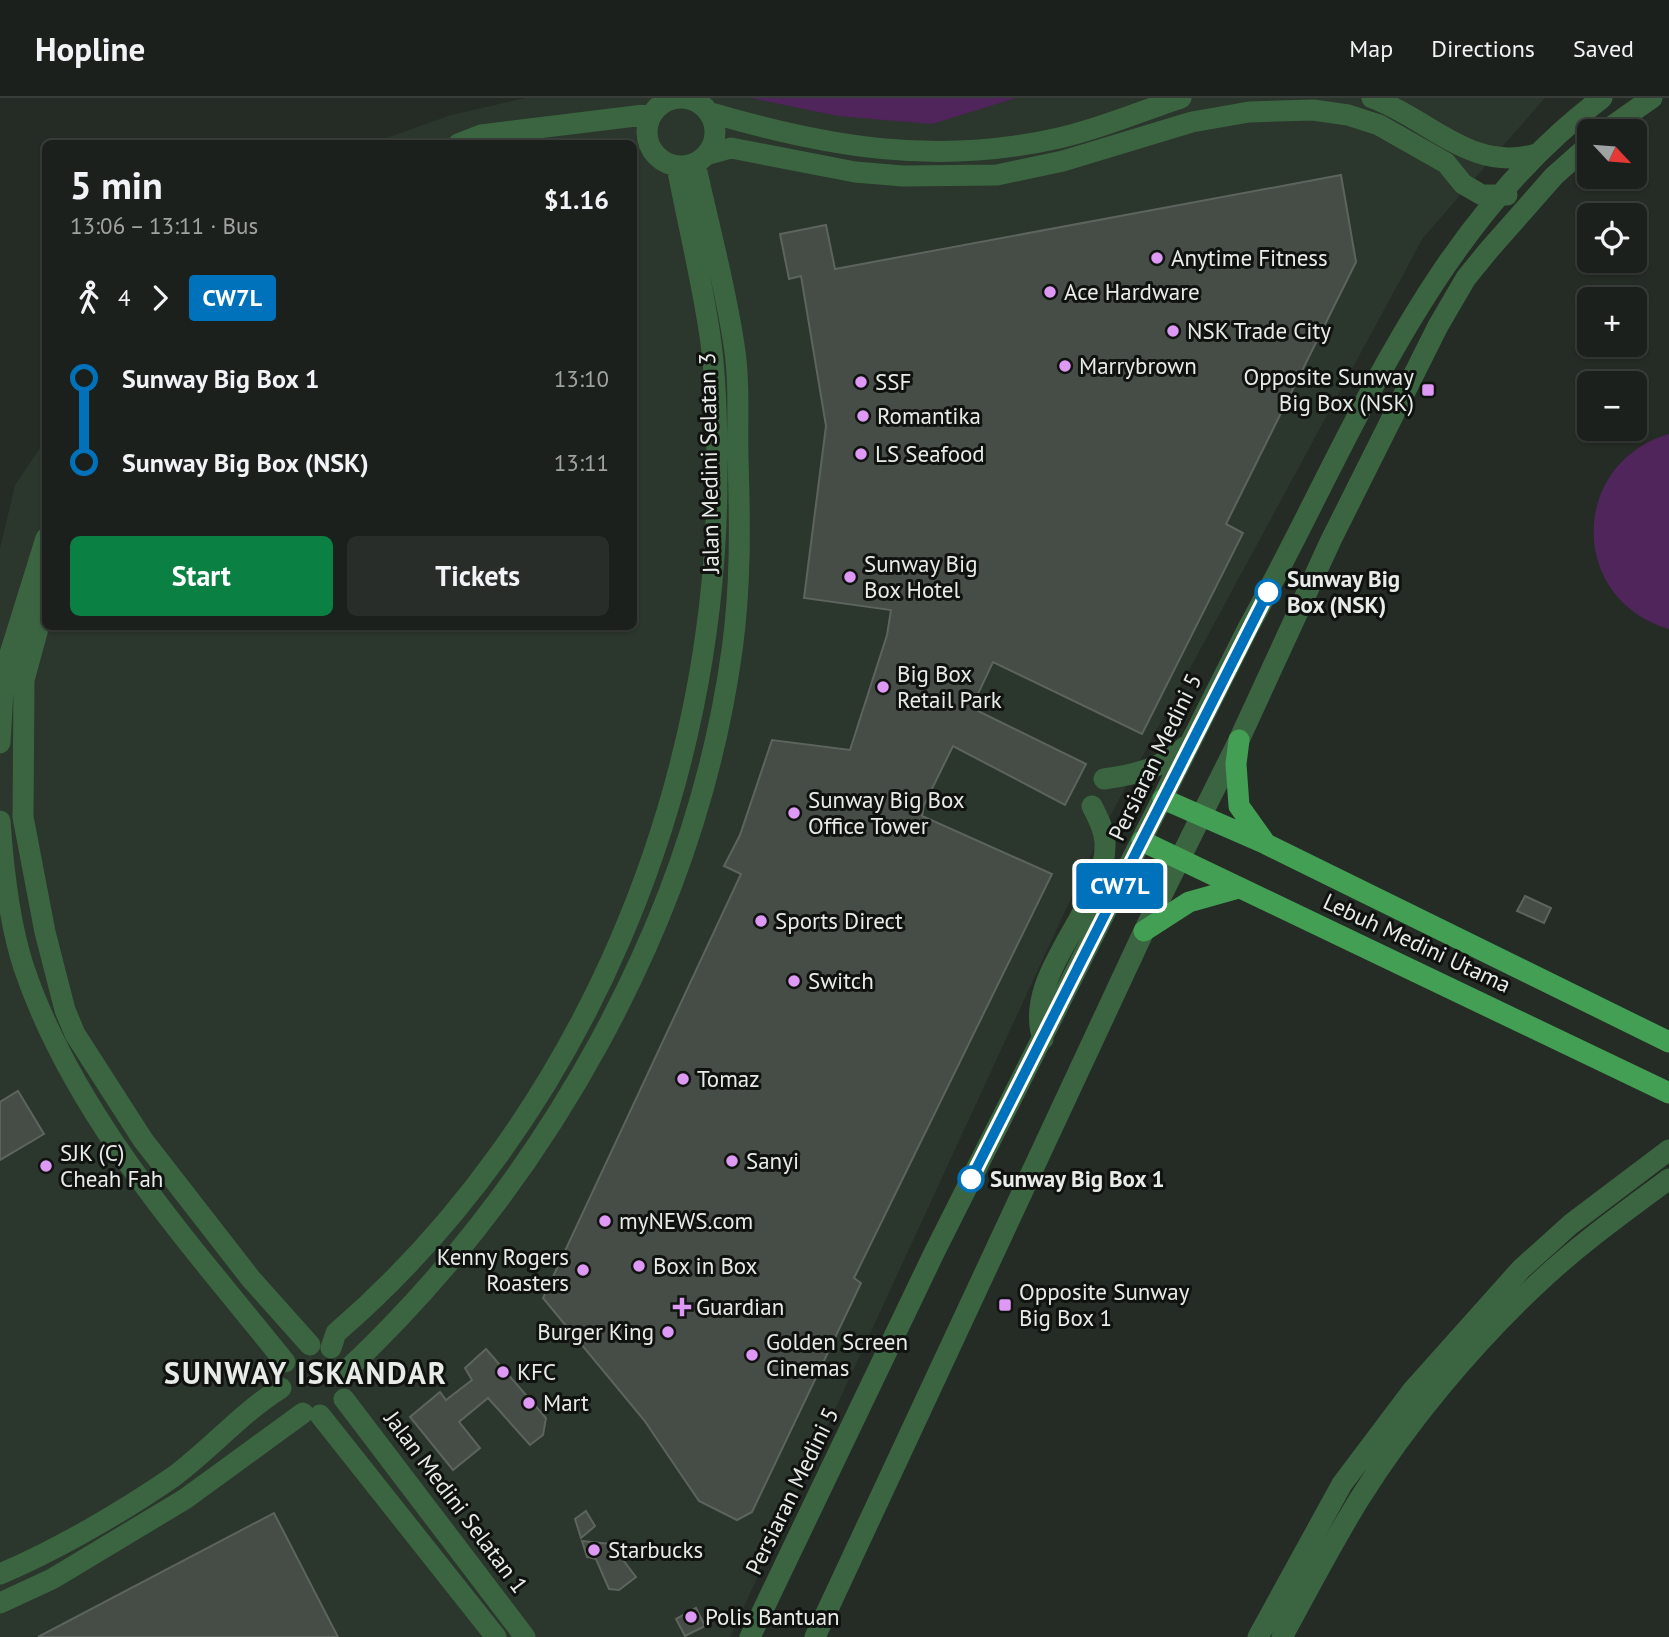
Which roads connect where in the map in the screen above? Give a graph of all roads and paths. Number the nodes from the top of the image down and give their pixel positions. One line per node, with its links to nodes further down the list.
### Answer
1 (1181, 98): 6 (street)
2 (1372, 98): 10 (street)
3 (1602, 98): 10 (street, Persiaran Medini 5)
4 (1652, 98): 7 (street)
5 (667, 103): 6 (street); 8 (street); 9 (street)
6 (708, 112): 12 (street)
7 (1622, 119)
8 (468, 140)
9 (644, 151): 12 (street)
10 (1536, 154): 15 (street, Persiaran Medini 5)
11 (1577, 156): 13 (street)
12 (692, 161): 14 (street); 37 (street, Jalan Medini Selatan 3); 39 (street, Jalan Medini Selatan 3)
13 (1558, 173): 15 (street); 20 (street)
14 (1463, 184): 15 (street); 16 (street)
15 (1498, 197): 16 (street, Persiaran Medini 5)
16 (1466, 233): 19 (street, Persiaran Medini 5)
17 (42, 551): 21 (street)
18 (42, 614): 37 (street)
19 (1193, 740): 22 (street); 23 (street, Persiaran Medini 5)
20 (1239, 740): 25 (street); 28 (main road)
21 (0, 743)
22 (1104, 779)
23 (1163, 799): 25 (main road, Lebuh Medini Utama); 27 (street, Persiaran Medini 5)
24 (1092, 806): 32 (street)
25 (1201, 817): 28 (main road, Lebuh Medini Utama); 29 (street)
26 (0, 821): 38 (street)
27 (1142, 841): 29 (main road, Lebuh Medini Utama); 32 (street, Persiaran Medini 5)
28 (1266, 844): 33 (main road, Lebuh Medini Utama)
29 (1180, 860): 30 (main road, Lebuh Medini Utama); 31 (street)
30 (1239, 888): 31 (main road); 34 (main road, Lebuh Medini Utama)
31 (1144, 931): 48 (street)
32 (1043, 1040): 47 (street, Persiaran Medini 5)
33 (1669, 1042)
34 (1669, 1093)
35 (1669, 1150): 49 (street)
36 (1669, 1180): 50 (street)
37 (321, 1347): 38 (street); 39 (street)
38 (285, 1362): 40 (street)
39 (348, 1368): 41 (street)
40 (281, 1388): 42 (street); 43 (street)
41 (344, 1399): 42 (street); 46 (street, Jalan Medini Selatan 1)
42 (311, 1414): 44 (street); 45 (street)
43 (0, 1574)
44 (0, 1603)
45 (496, 1637)
46 (525, 1637)
47 (750, 1637)
48 (815, 1637)
49 (1258, 1637)
50 (1282, 1637)

